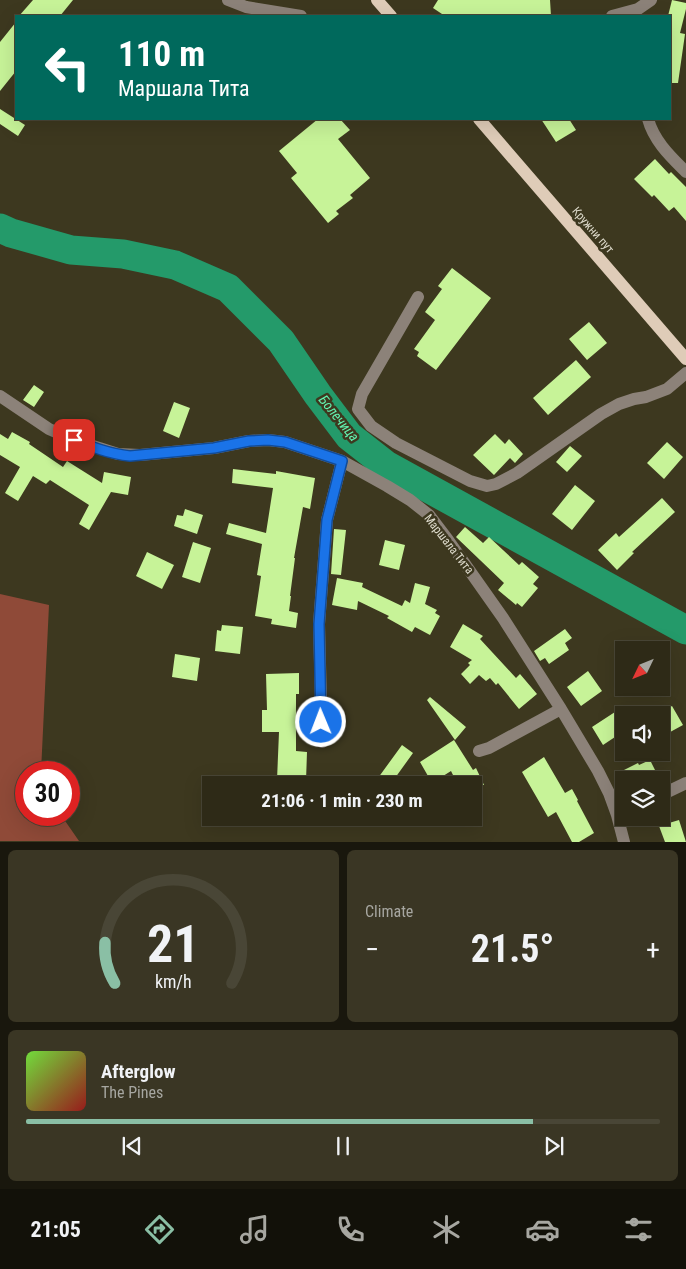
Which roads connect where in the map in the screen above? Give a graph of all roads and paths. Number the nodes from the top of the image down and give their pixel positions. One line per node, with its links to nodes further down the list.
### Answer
1 (228, 0): 5 (street)
2 (377, 0): 6 (main road)
3 (651, 0): 4 (street)
4 (638, 12): 7 (street)
5 (295, 15)
6 (389, 15)
7 (618, 15)
8 (480, 120): 12 (main road, Кружни пут)
9 (648, 120): 10 (street)
10 (686, 172)
11 (418, 297): 13 (street)
12 (686, 358)
13 (686, 373)
14 (0, 396): 15 (street, Маршала Тита)
15 (342, 461): 16 (street, Маршала Тита); 17 (street)
16 (561, 709): 18 (street); 21 (street, Маршала Тита)
17 (322, 742)
18 (479, 751)
19 (686, 783): 20 (street)
20 (670, 791)
21 (615, 804)
22 (622, 826): 23 (street, Маршала Тита)
23 (624, 842)

